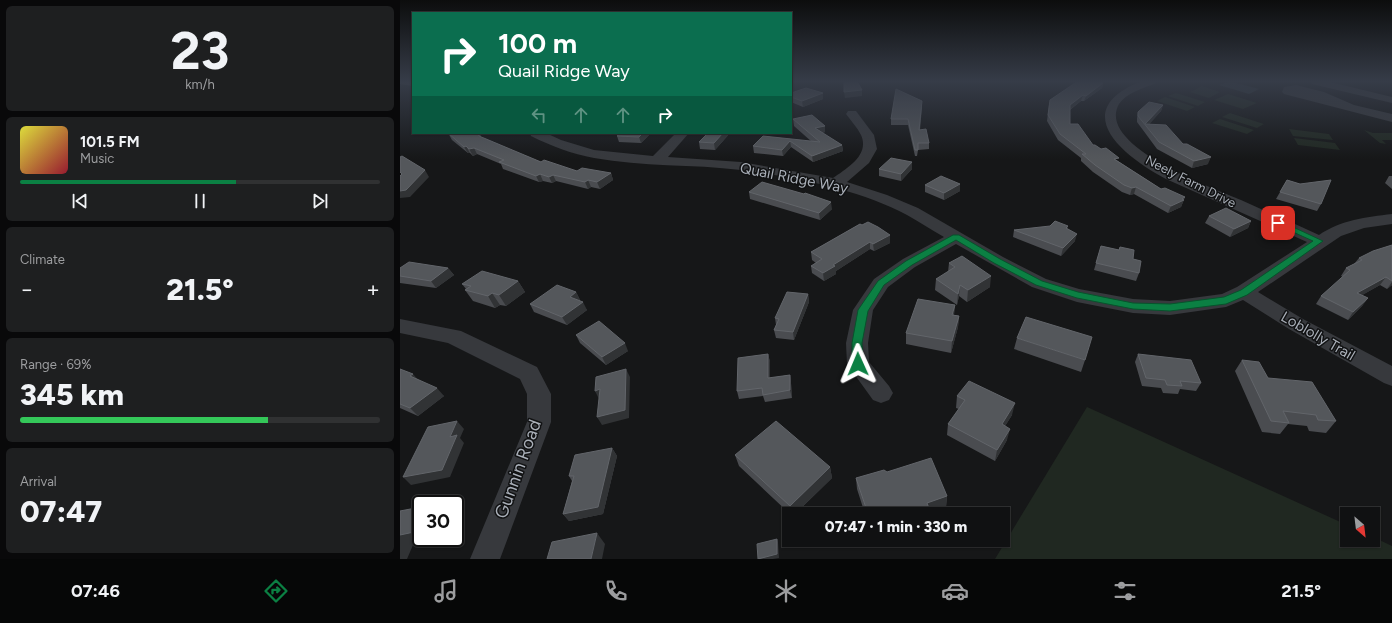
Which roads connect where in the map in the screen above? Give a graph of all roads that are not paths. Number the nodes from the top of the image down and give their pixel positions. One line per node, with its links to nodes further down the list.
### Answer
1 (1113, 107): 11 (street, Neely Farm Drive)
2 (1350, 108): 4 (street)
3 (852, 114): 8 (street)
4 (1392, 118)
5 (538, 134): 7 (street, Quail Ridge Way)
6 (682, 134): 7 (street)
7 (656, 161): 8 (street, Quail Ridge Way)
8 (836, 183): 10 (street, Quail Ridge Way)
9 (1392, 219): 11 (street, Quail Ridge Way)
10 (956, 237): 12 (street, Quail Ridge Way); 15 (street)
11 (1319, 241): 12 (street, Quail Ridge Way)
12 (1244, 292): 14 (street, Loblolly Trail)
13 (400, 326): 16 (street, Gunnin Road)
14 (1392, 377)
15 (881, 394)
16 (485, 559)

